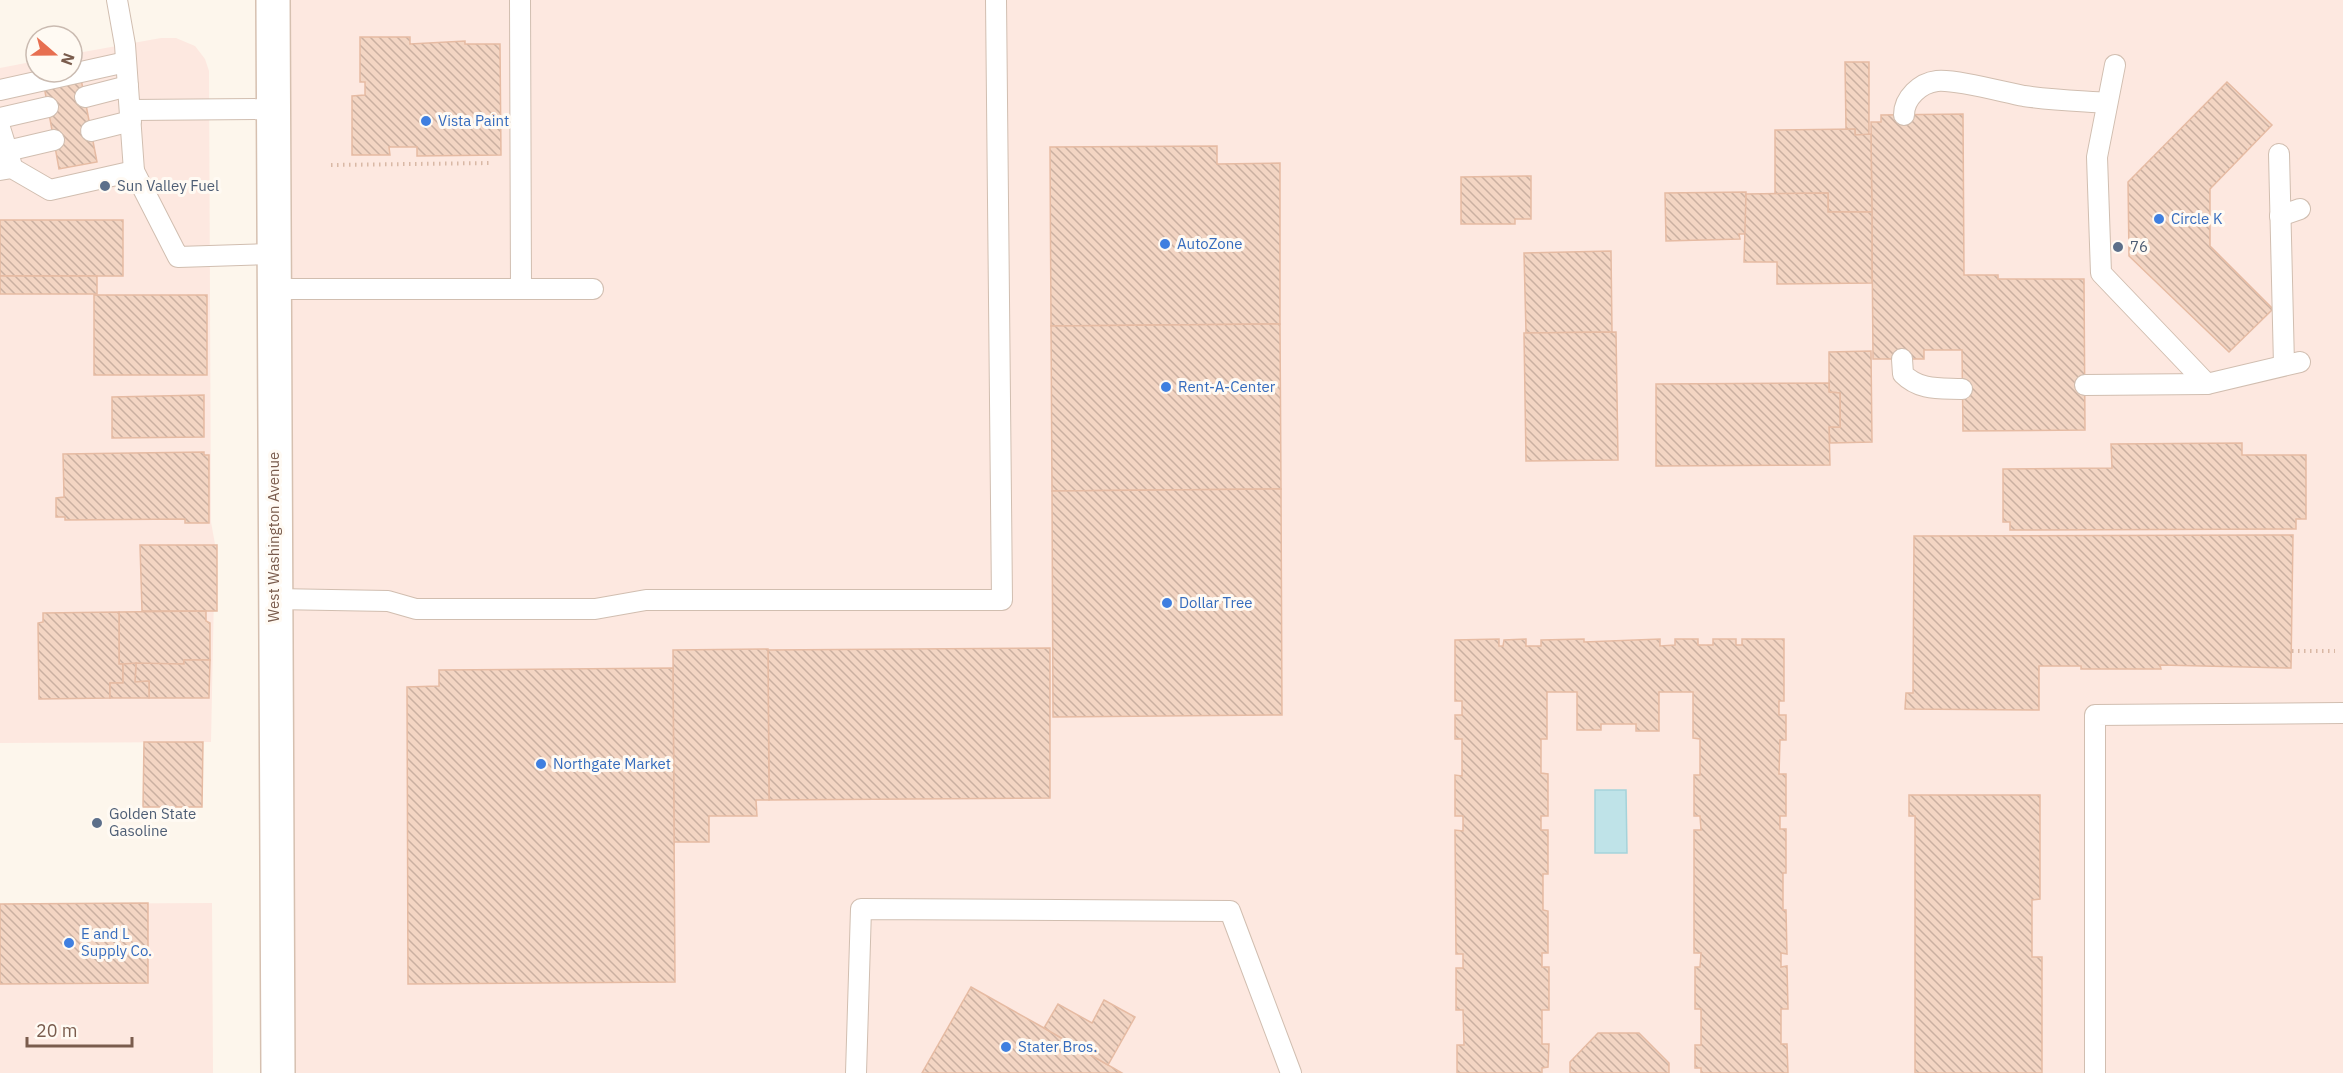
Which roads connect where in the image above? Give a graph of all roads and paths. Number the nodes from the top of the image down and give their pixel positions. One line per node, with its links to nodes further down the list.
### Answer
1 (117, 0): 5 (lane)
2 (273, 0): 12 (main road, West Washington Avenue)
3 (520, 0): 28 (lane)
4 (996, 0): 34 (lane)
5 (126, 62): 7 (lane); 8 (lane)
6 (2115, 65): 10 (lane)
7 (128, 86): 9 (lane); 13 (lane)
8 (0, 90)
9 (85, 97)
10 (2107, 103): 14 (lane); 31 (lane)
11 (48, 107): 15 (lane)
12 (273, 109): 13 (lane); 26 (main road, West Washington Avenue)
13 (130, 115): 17 (lane); 23 (lane)
14 (1905, 115)
15 (0, 118)
16 (0, 129): 20 (lane)
17 (91, 131)
18 (54, 140): 20 (lane)
19 (2279, 154): 25 (lane)
20 (6, 163): 23 (lane)
21 (498, 163): 22 (path)
22 (331, 165)
23 (134, 171): 26 (lane)
24 (2300, 209): 25 (lane)
25 (2280, 216): 31 (lane)
26 (273, 254): 27 (main road, West Washington Avenue)
27 (273, 289): 28 (lane); 34 (main road, West Washington Avenue)
28 (521, 289): 29 (lane)
29 (593, 289)
30 (1902, 359): 33 (lane)
31 (2207, 384): 32 (lane)
32 (2085, 386)
33 (1962, 389)
34 (275, 599): 38 (main road, West Washington Avenue)
35 (2292, 651): 36 (path)
36 (2335, 651)
37 (2343, 713): 41 (lane)
38 (278, 1073)
39 (856, 1073): 40 (lane)
40 (1291, 1073)
41 (2095, 1073)

